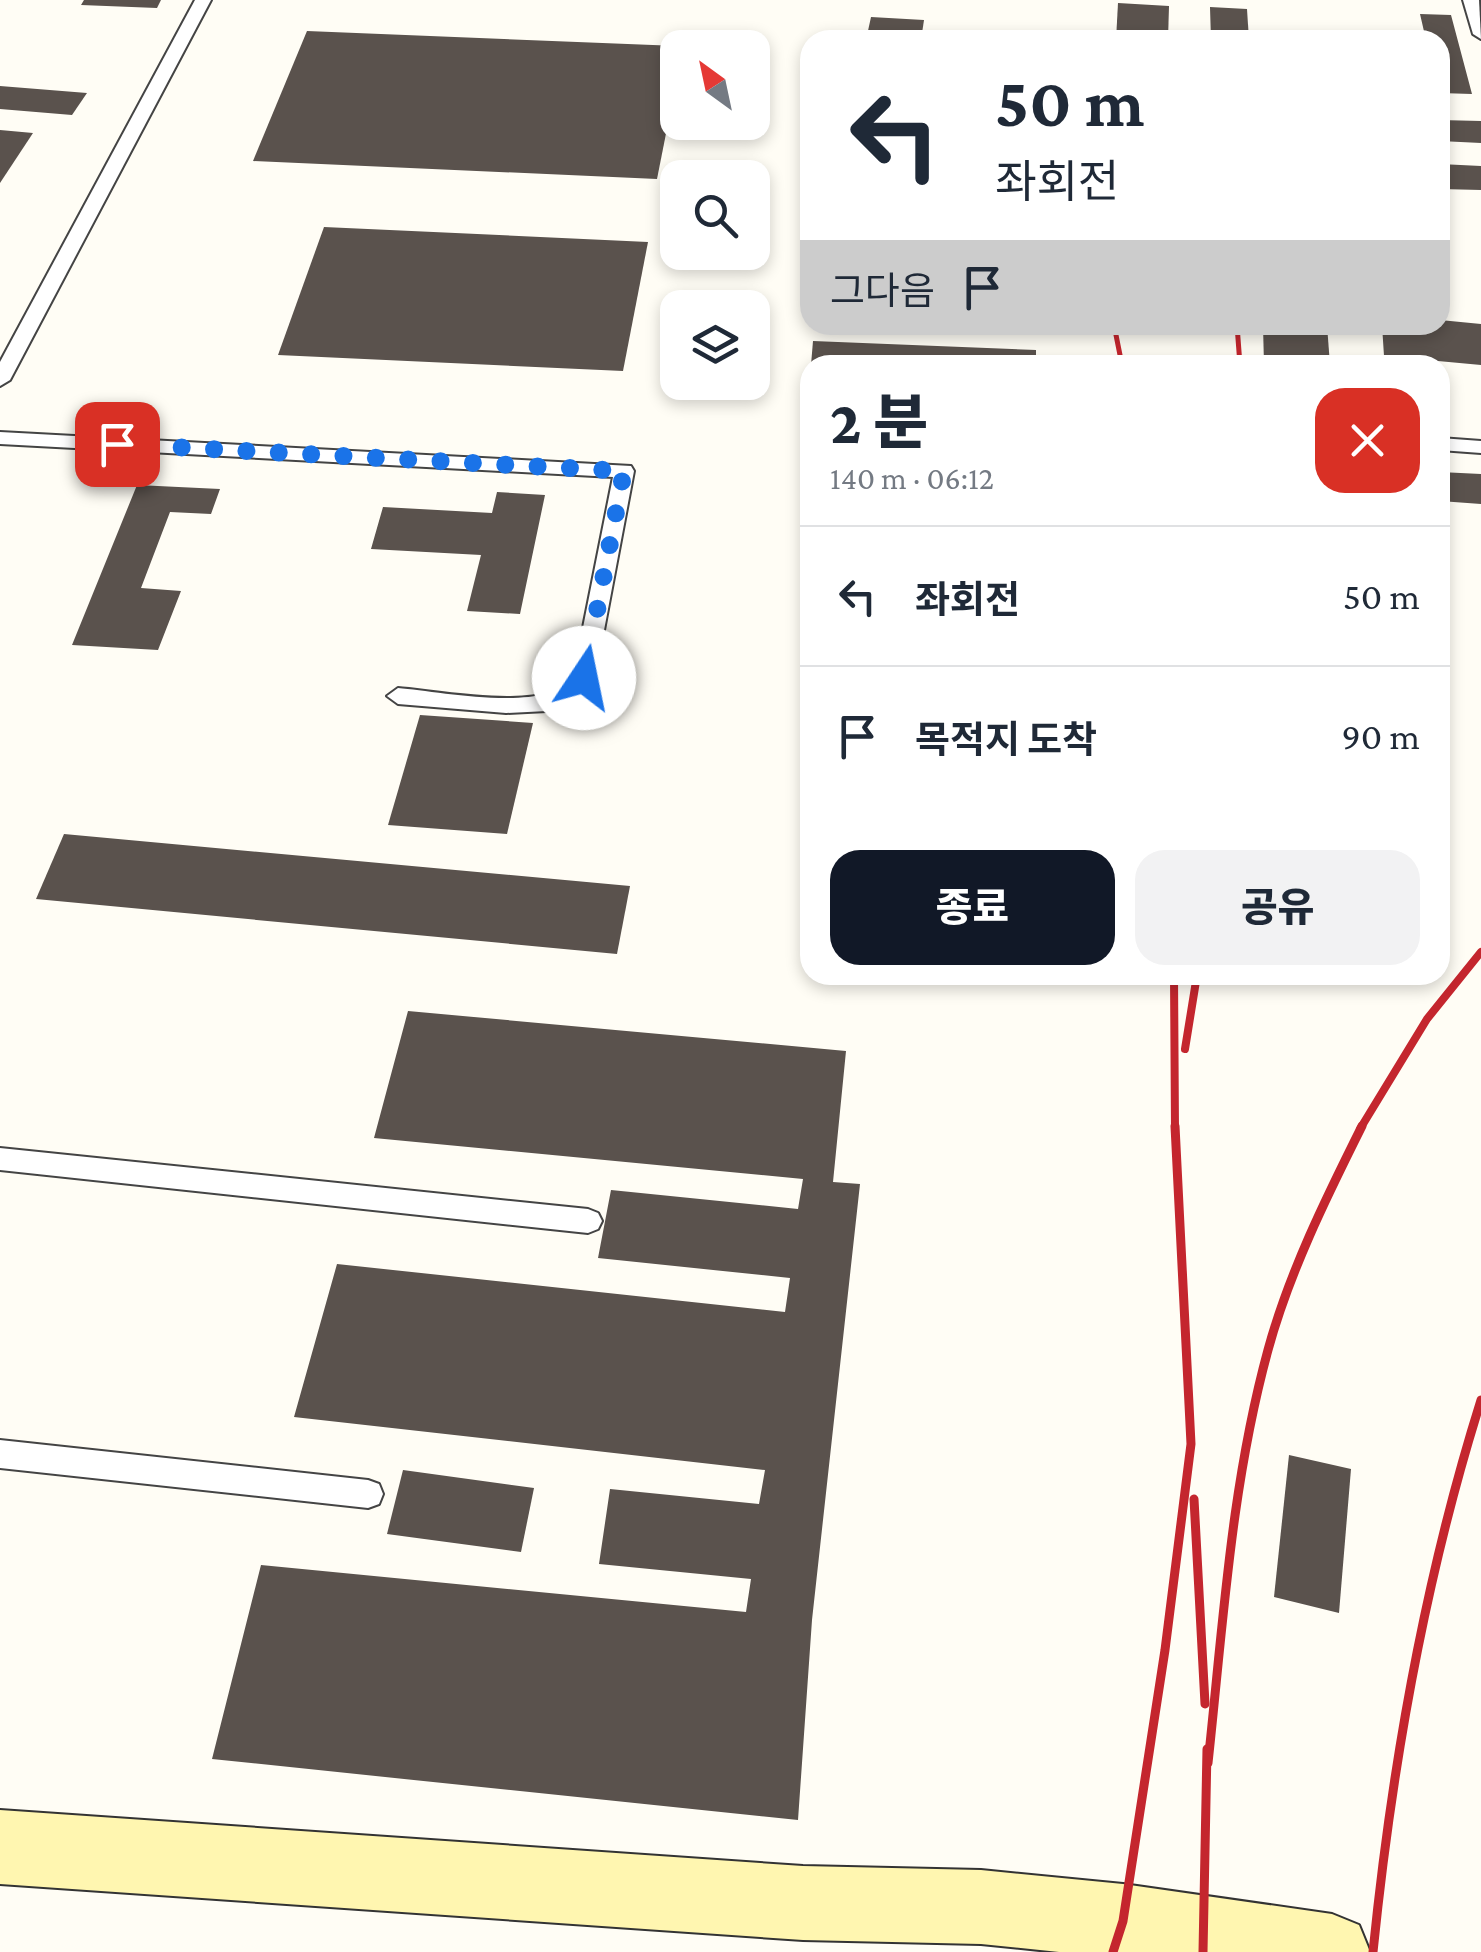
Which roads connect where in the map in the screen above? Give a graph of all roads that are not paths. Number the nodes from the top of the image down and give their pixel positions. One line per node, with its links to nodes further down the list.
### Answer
1 (203, 0): 4 (lane)
2 (1472, 0): 3 (lane)
3 (1481, 34)
4 (0, 380)
5 (0, 438): 8 (lane)
6 (1450, 445): 7 (lane)
7 (1481, 448)
8 (398, 696)
9 (0, 1159): 10 (lane)
10 (588, 1220)
11 (0, 1454): 12 (lane)
12 (368, 1494)
13 (0, 1847): 14 (street)
14 (1332, 1952)

